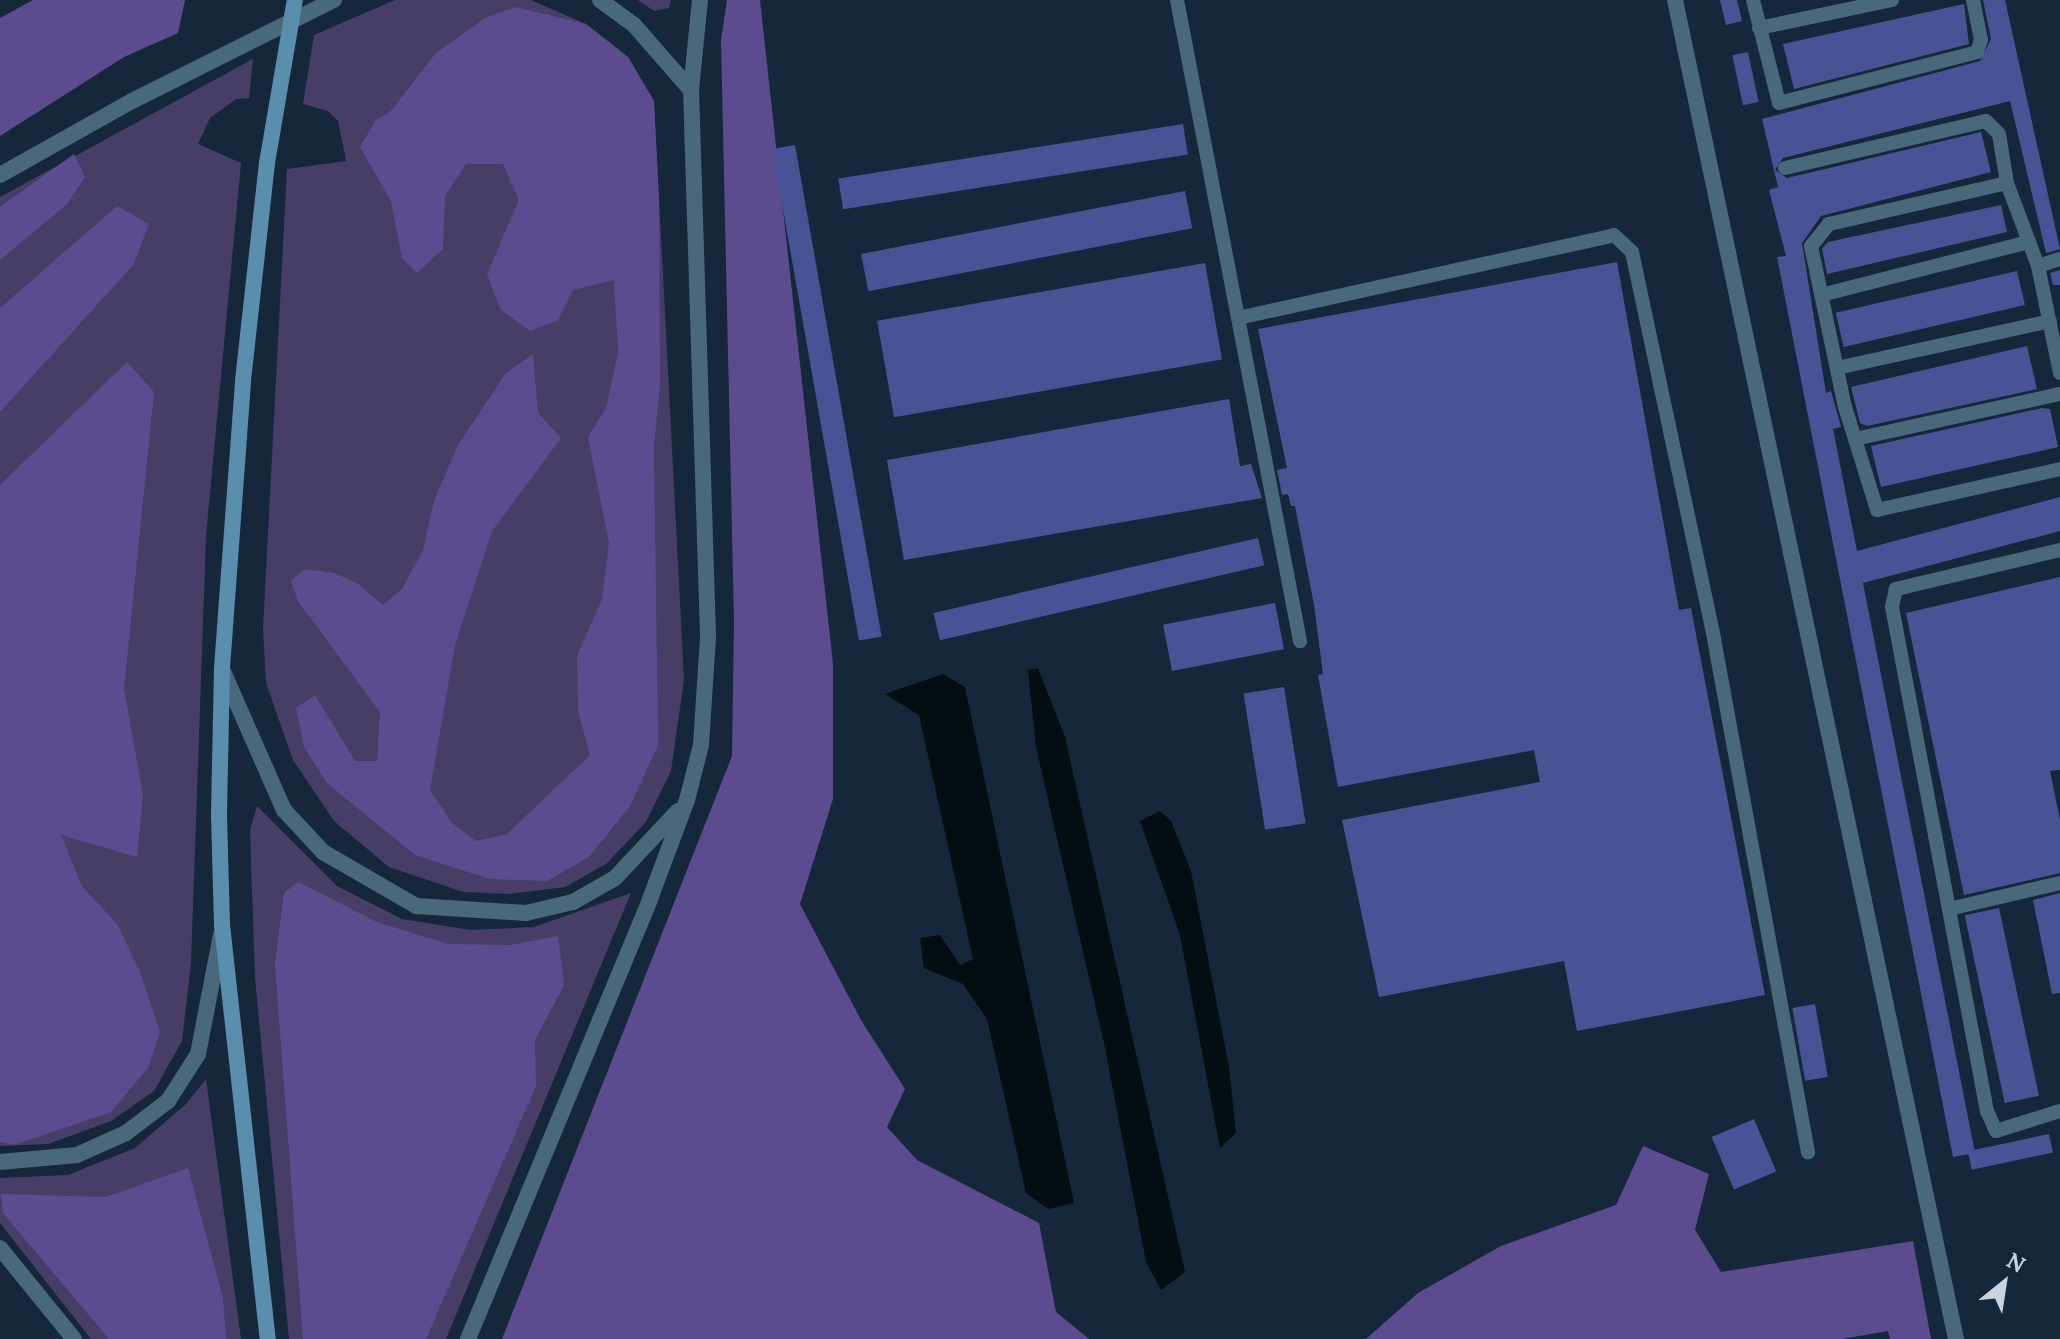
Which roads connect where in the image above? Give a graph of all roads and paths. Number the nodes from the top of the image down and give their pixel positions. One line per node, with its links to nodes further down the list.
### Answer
1 (295, 0): 28 (main road, bridge)
2 (334, 0): 13 (street)
3 (600, 0): 11 (street)
4 (700, 0): 11 (street)
5 (1177, 0): 19 (lane)
6 (1675, 0): 40 (street)
7 (1753, 0): 10 (lane)
8 (1892, 0): 10 (lane)
9 (1973, 0): 10 (lane)
10 (1759, 28)
11 (691, 90): 29 (street)
12 (1785, 168): 14 (lane)
13 (0, 175)
14 (2007, 183): 15 (lane); 18 (lane)
15 (2029, 242): 17 (lane); 18 (lane)
16 (2060, 259): 17 (lane)
17 (2038, 266): 20 (lane)
18 (1821, 295): 21 (lane)
19 (1238, 318): 27 (lane); 34 (lane)
20 (2050, 321): 21 (lane); 22 (lane)
21 (1837, 368): 24 (lane)
22 (2060, 373)
23 (2060, 394): 24 (lane)
24 (1855, 439): 25 (lane)
25 (2060, 469)
26 (2060, 550): 31 (lane)
27 (1300, 641)
28 (222, 669): 29 (street); 32 (main road)
29 (687, 800): 39 (street)
30 (2060, 883): 31 (lane)
31 (1949, 909): 33 (lane)
32 (222, 925): 35 (street); 38 (main road)
33 (2060, 1111)
34 (1808, 1152)
35 (0, 1162)
36 (0, 1248): 37 (street)
37 (74, 1339)
38 (268, 1339)
39 (468, 1339)
40 (1956, 1339)

